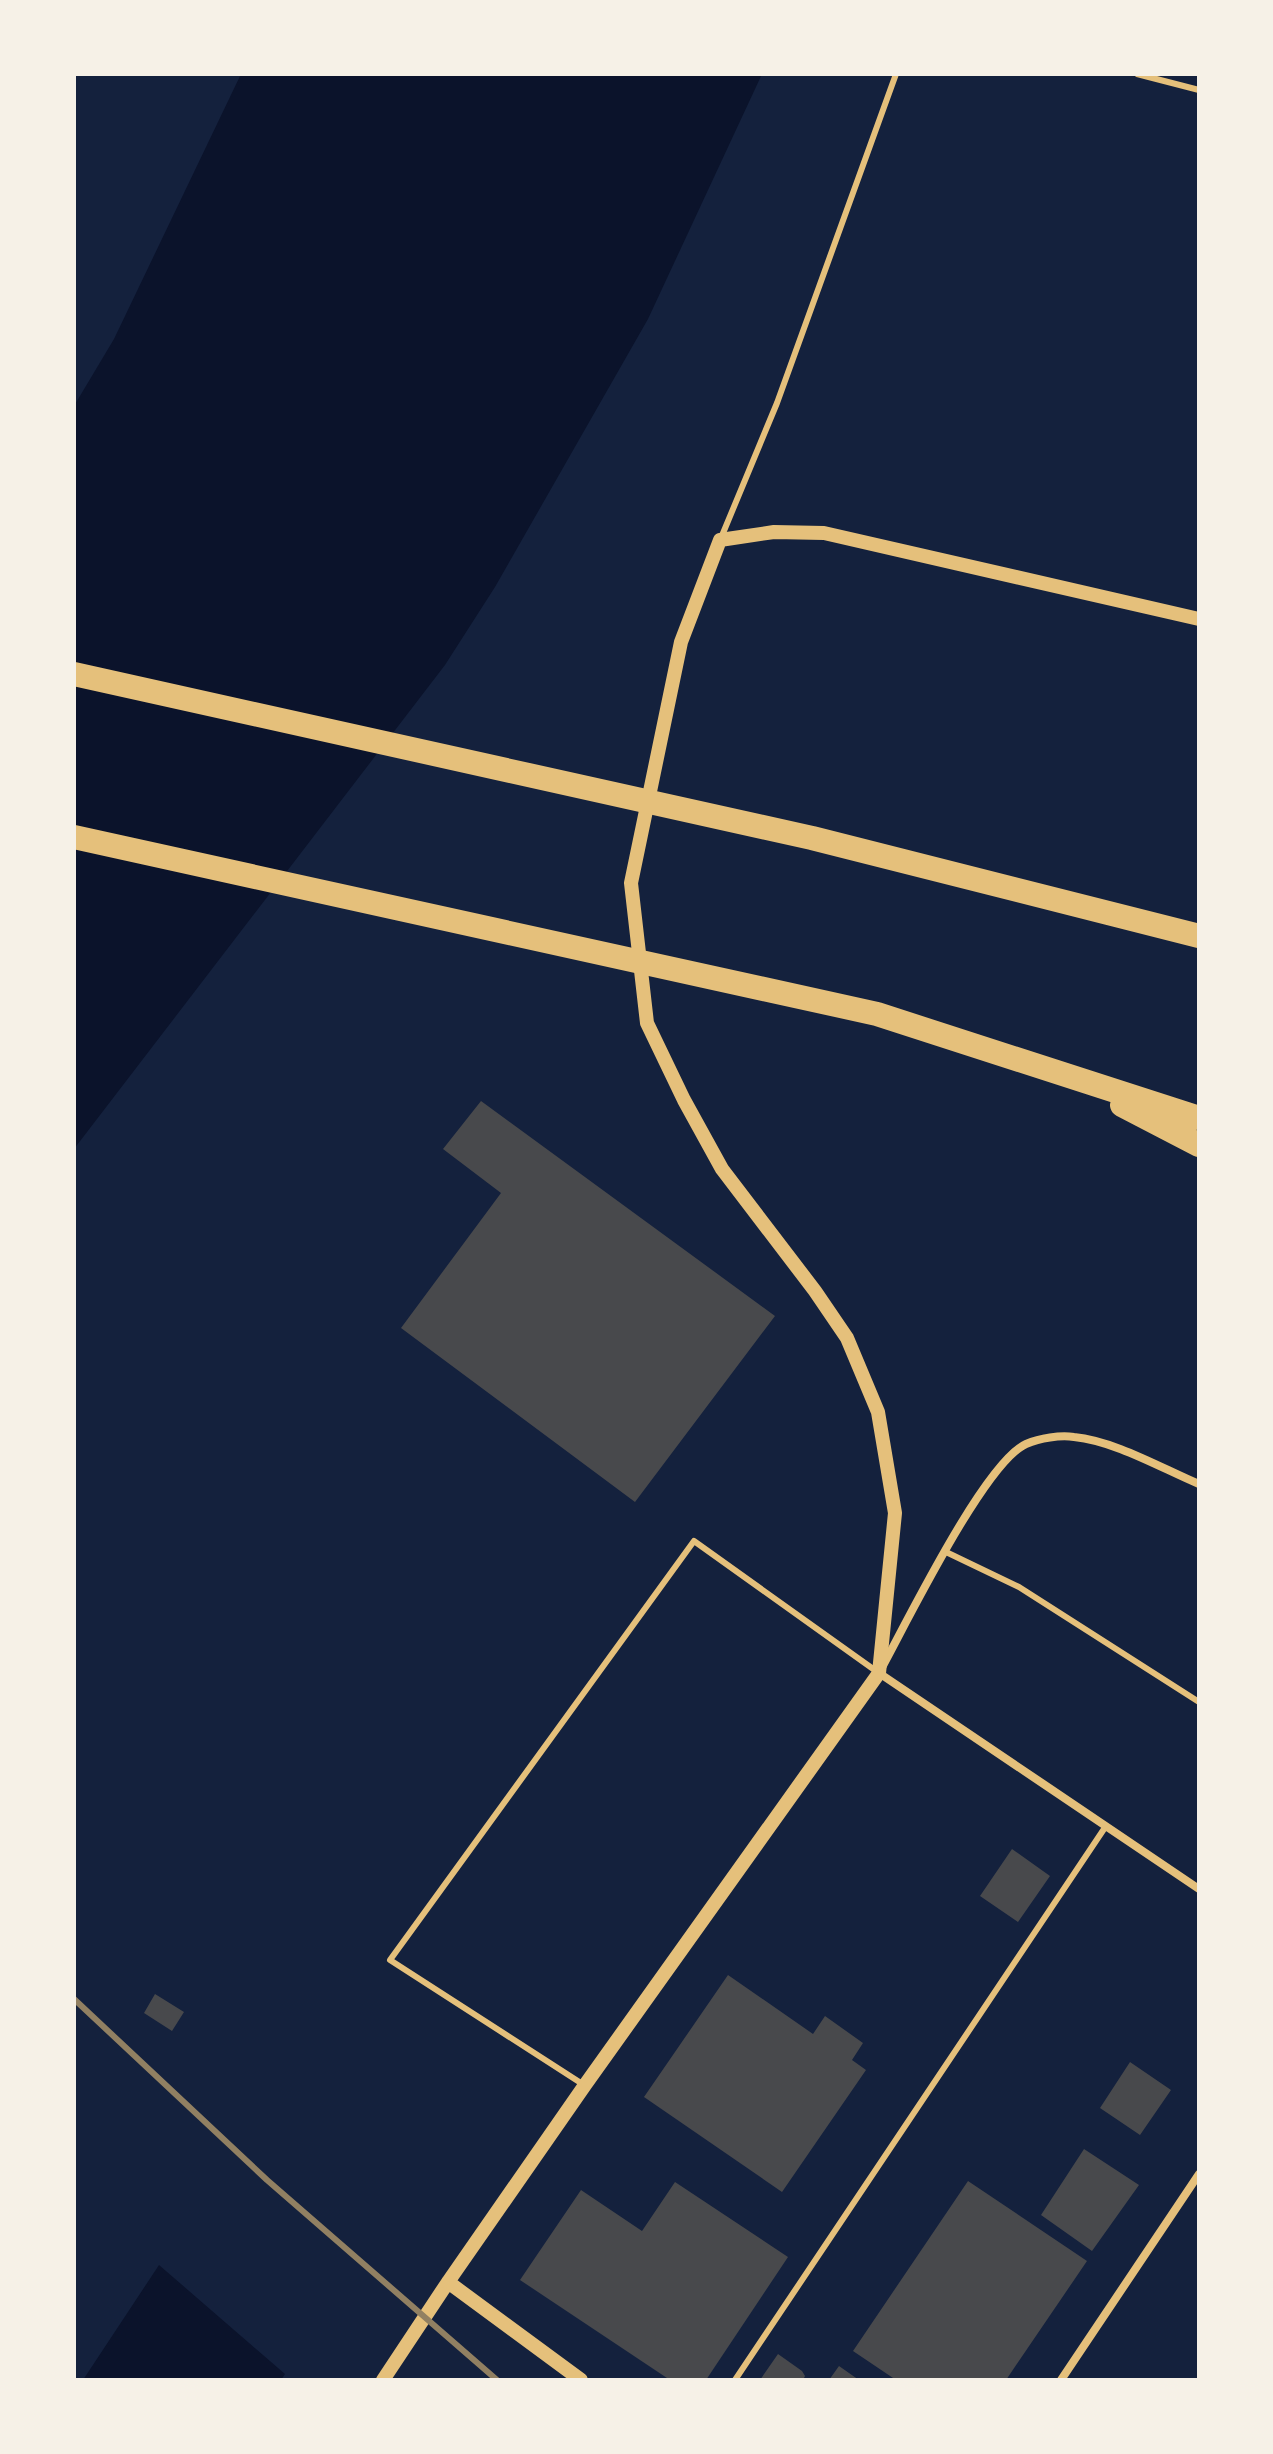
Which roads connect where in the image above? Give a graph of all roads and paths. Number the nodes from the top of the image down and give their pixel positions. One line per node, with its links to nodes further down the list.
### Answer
1 (896, 74): 4 (lane)
2 (1137, 74): 3 (lane)
3 (1199, 90)
4 (720, 540): 5 (street); 14 (street)
5 (1199, 619)
6 (74, 674): 8 (highway)
7 (74, 837): 9 (highway)
8 (1199, 936)
9 (1052, 1070): 10 (highway); 11 (highway)
10 (1199, 1118)
11 (1199, 1145)
12 (1199, 1484): 13 (street)
13 (946, 1552): 14 (street); 15 (lane)
14 (879, 1673): 16 (street); 18 (street); 18 (lane)
15 (1199, 1702)
16 (1106, 1826): 17 (street); 23 (lane)
17 (1199, 1889)
18 (585, 2085): 20 (street)
19 (1199, 2174): 24 (street)
20 (448, 2282): 21 (street); 22 (street)
21 (383, 2380)
22 (581, 2380)
23 (735, 2380)
24 (1061, 2380)

